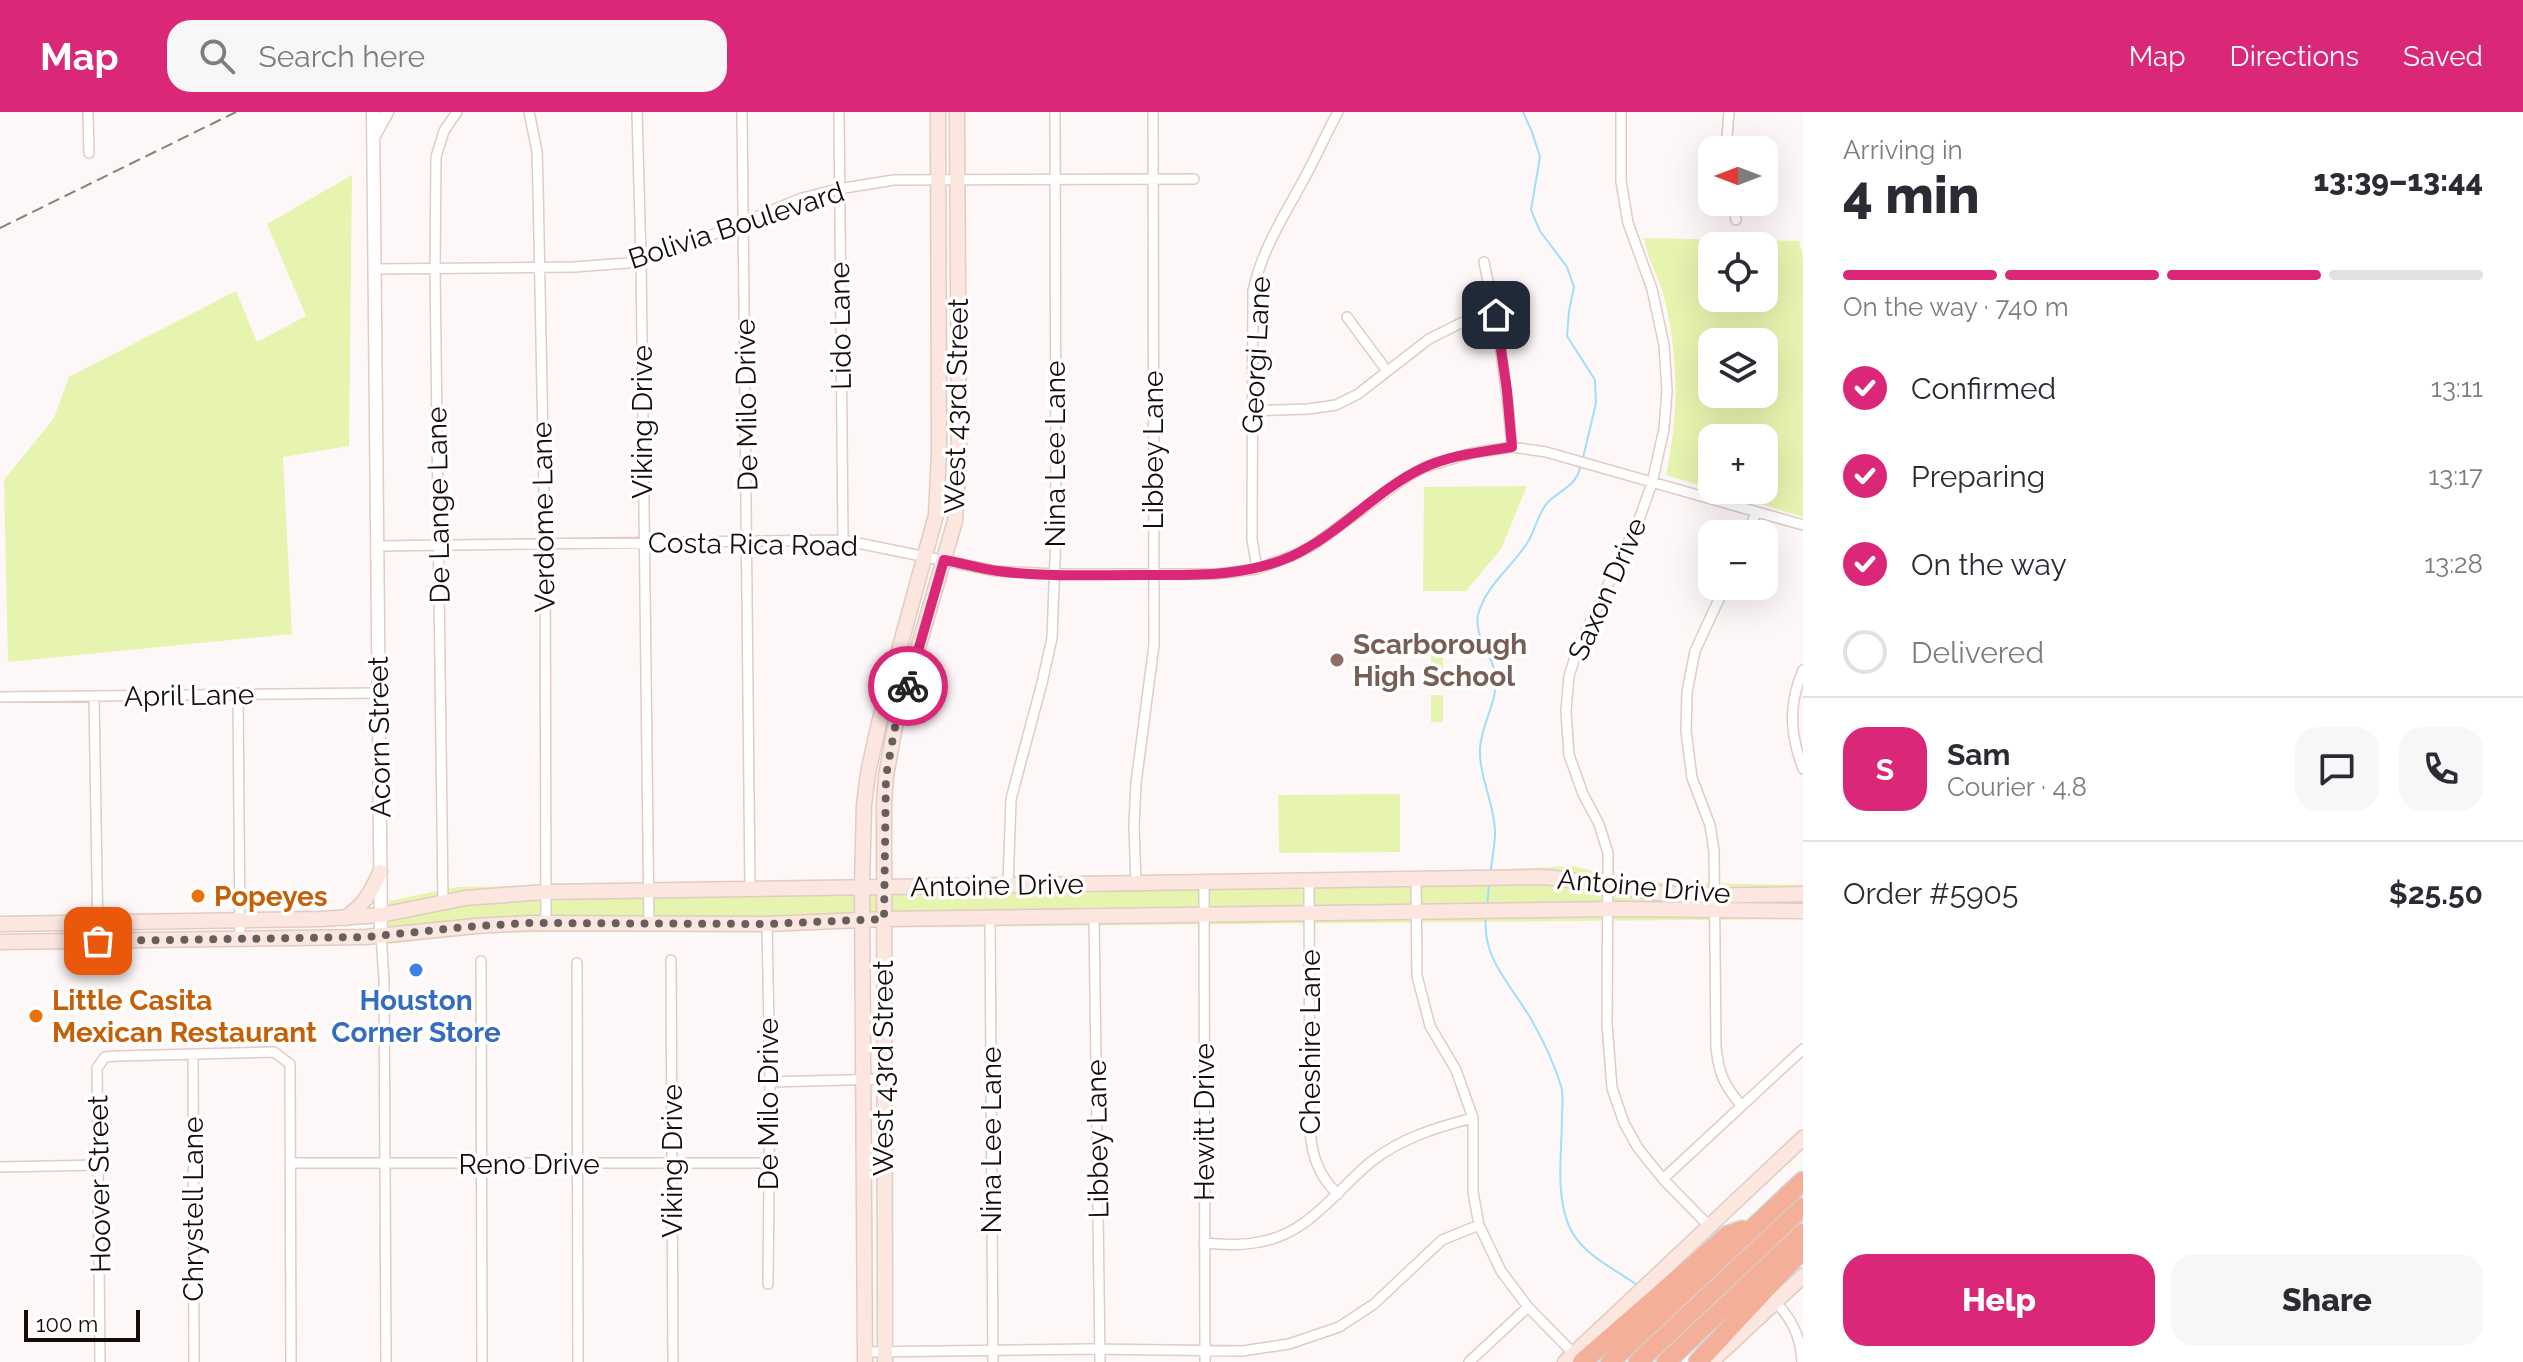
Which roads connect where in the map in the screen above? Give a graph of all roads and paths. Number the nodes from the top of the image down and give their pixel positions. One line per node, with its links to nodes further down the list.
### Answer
1 (88, 112): 18 (street)
2 (373, 112): 16 (street, Acorn Street)
3 (387, 112): 16 (street)
4 (457, 112): 32 (street, De Lange Lane)
5 (529, 112): 30 (street, Verdome Lane)
6 (637, 112): 28 (street, Viking Drive)
7 (742, 112): 27 (street, De Milo Drive)
8 (839, 112): 24 (street, Lido Lane)
9 (938, 112): 22 (main road, West 43rd Street)
10 (957, 112): 23 (main road, West 43rd Street)
11 (1055, 112): 19 (street, Nina Lee Lane)
12 (1153, 112): 20 (street, Libbey Lane)
13 (1338, 112): 38 (street, Georgi Lane)
14 (1621, 112): 40 (street, Saxon Drive)
15 (1729, 112): 17 (street)
16 (374, 136): 31 (street, Acorn Street)
17 (1727, 136)
18 (89, 153)
19 (1056, 179): 20 (street, Bolivia Boulevard); 23 (street, Bolivia Boulevard); 53 (street, Nina Lee Lane)
20 (1153, 179): 21 (street, Bolivia Boulevard); 54 (street, Libbey Lane)
21 (1194, 179)
22 (937, 180): 23 (street, Bolivia Boulevard); 24 (street, Bolivia Boulevard); 36 (main road, West 43rd Street)
23 (958, 180): 37 (main road, West 43rd Street)
24 (838, 189): 27 (street, Bolivia Boulevard); 44 (street, Lido Lane)
25 (1735, 216): 26 (street)
26 (1736, 220)
27 (744, 223): 28 (street, Bolivia Boulevard); 45 (street, De Milo Drive)
28 (641, 259): 30 (street, Bolivia Boulevard); 46 (street, Viking Drive)
29 (1484, 262): 33 (street)
30 (539, 268): 32 (street, Bolivia Boulevard); 48 (street, Verdome Lane)
31 (374, 269): 32 (street, Bolivia Boulevard); 49 (street, Acorn Street)
32 (435, 270): 47 (street, De Lange Lane)
33 (1496, 315): 35 (street); 39 (street)
34 (1347, 317): 35 (street)
35 (1387, 371): 38 (street)
36 (940, 378): 37 (main road); 50 (main road, West 43rd Street)
37 (958, 378): 51 (main road, West 43rd Street)
38 (1252, 411): 52 (street, Georgi Lane)
39 (1512, 447): 40 (street, Costa Rica Road); 52 (street, Costa Rica Road)
40 (1652, 483): 41 (street, Costa Rica Road); 69 (street, Saxon Drive)
41 (1756, 512): 42 (street); 43 (street, Costa Rica Road)
42 (1753, 520)
43 (1803, 525)
44 (843, 540): 45 (street, Costa Rica Road); 50 (street, Costa Rica Road)
45 (747, 541): 46 (street, Costa Rica Road); 73 (street, De Milo Drive)
46 (643, 542): 48 (street, Costa Rica Road); 74 (street, Viking Drive)
47 (439, 544): 48 (street, Costa Rica Road); 49 (street, Costa Rica Road); 78 (street, De Lange Lane)
48 (545, 544): 75 (street, Verdome Lane)
49 (377, 546): 58 (street, Acorn Street)
50 (926, 556): 51 (street, Costa Rica Road); 61 (main road, West 43rd Street)
51 (944, 560): 53 (street, Costa Rica Road); 62 (main road, West 43rd Street)
52 (1257, 569): 54 (street, Costa Rica Road)
53 (1055, 574): 54 (street, Costa Rica Road); 70 (street, Nina Lee Lane)
54 (1154, 575): 68 (street, Libbey Lane)
55 (1719, 600): 77 (street)
56 (1803, 670): 63 (street)
57 (238, 693): 58 (street, April Lane); 59 (street, April Lane); 89 (street)
58 (378, 693): 64 (street, Acorn Street)
59 (94, 696): 60 (street, April Lane); 91 (street)
60 (0, 697)
61 (879, 723): 62 (main road); 71 (main road, West 43rd Street)
62 (895, 727): 72 (main road, West 43rd Street)
63 (1803, 769)
64 (380, 872): 86 (main road); 96 (street, Acorn Street)
65 (1416, 880): 66 (main road, Antoine Drive); 69 (main road, Antoine Drive); 83 (street)
66 (1309, 881): 67 (main road, Antoine Drive); 82 (street, Cheshire Lane)
67 (1204, 883): 68 (main road, Antoine Drive); 84 (street, Hewitt Drive)
68 (1136, 884): 70 (main road, Antoine Drive)
69 (1608, 885): 77 (main road, Antoine Drive); 79 (street, Saxon Drive)
70 (1008, 886): 72 (main road, Antoine Drive)
71 (862, 887): 72 (main road, Antoine Drive); 73 (main road, Antoine Drive); 90 (main road, West 43rd Street)
72 (884, 887): 88 (main road, West 43rd Street)
73 (750, 890): 74 (main road, Antoine Drive)
74 (649, 891): 75 (main road, Antoine Drive); 94 (street, Viking Drive)
75 (545, 892): 78 (main road, Antoine Drive); 93 (street, Verdome Lane)
76 (1803, 894): 77 (main road, Antoine Drive)
77 (1715, 895): 80 (street)
78 (443, 902): 96 (main road, Antoine Drive)
79 (1608, 909): 80 (main road, Antoine Drive); 83 (main road, Antoine Drive); 119 (street, Saxon Drive)
80 (1715, 910): 81 (main road, Antoine Drive); 108 (street)
81 (1803, 911)
82 (1310, 913): 83 (main road, Antoine Drive); 84 (main road, Antoine Drive); 121 (street, Cheshire Lane)
83 (1416, 913): 109 (street)
84 (1204, 915): 85 (main road, Antoine Drive); 128 (street, Hewitt Drive)
85 (1094, 916): 87 (main road, Antoine Drive); 139 (street, Libbey Lane)
86 (345, 918): 89 (main road, Antoine Drive); 96 (main road, Antoine Drive)
87 (990, 918): 88 (main road, Antoine Drive); 144 (street, Nina Lee Lane)
88 (884, 919): 90 (main road, Antoine Drive); 106 (main road, West 43rd Street)
89 (240, 920): 91 (main road, Antoine Drive); 97 (street)
90 (863, 920): 95 (main road, Antoine Drive); 105 (main road, West 43rd Street)
91 (98, 922): 92 (main road, Antoine Drive); 98 (street)
92 (0, 924)
93 (546, 924): 94 (main road, Antoine Drive); 96 (main road, Antoine Drive)
94 (649, 924): 95 (main road, Antoine Drive)
95 (767, 924): 107 (street, De Milo Drive)
96 (381, 925): 97 (main road, Antoine Drive); 114 (street, Acorn Street)
97 (240, 938): 98 (main road, Antoine Drive)
98 (98, 941): 99 (main road, Antoine Drive)
99 (0, 942)
100 (671, 960): 112 (street, Viking Drive)
101 (481, 961): 115 (street)
102 (577, 963): 116 (street)
103 (1803, 1049): 108 (street)
104 (193, 1055): 111 (street); 117 (street, Hoover Street); 147 (street, Chrystell Lane)
105 (864, 1079): 106 (street); 107 (street); 123 (main road, West 43rd Street)
106 (883, 1079): 124 (main road, West 43rd Street)
107 (770, 1082): 113 (street, De Milo Drive)
108 (1741, 1105): 119 (street)
109 (1473, 1118): 121 (street); 125 (street)
110 (1803, 1138): 126 (main road)
111 (290, 1163): 114 (street, Reno Drive); 148 (street)
112 (671, 1163): 113 (street, Reno Drive); 116 (street, Reno Drive); 152 (street, Viking Drive)
113 (768, 1163): 131 (street, De Milo Drive)
114 (386, 1164): 115 (street, Reno Drive); 149 (street, Acorn Street)
115 (481, 1164): 116 (street, Reno Drive); 150 (street)
116 (577, 1164): 151 (street)
117 (99, 1165): 118 (street); 146 (street, Hoover Street)
118 (0, 1167)
119 (1663, 1179): 126 (street, Saxon Drive)
120 (1803, 1181): 132 (highway)
121 (1338, 1194): 128 (street)
122 (1803, 1207): 136 (highway)
123 (865, 1216): 124 (main road); 142 (main road, West 43rd Street)
124 (883, 1216): 143 (main road, West 43rd Street)
125 (1479, 1225): 134 (street); 140 (street)
126 (1709, 1226): 132 (main road)
127 (1803, 1233): 136 (highway)
128 (1204, 1243): 140 (street, Hewitt Drive)
129 (1803, 1249): 138 (highway)
130 (1803, 1276): 133 (main road)
131 (768, 1284)
132 (1666, 1288): 135 (highway); 135 (main road)
133 (1775, 1302): 137 (street); 138 (main road)
134 (1528, 1307): 145 (street); 155 (street)
135 (1638, 1313): 145 (highway); 156 (highway)
136 (1696, 1321): 141 (highway)
137 (1801, 1334): 160 (street)
138 (1720, 1346): 158 (highway); 159 (main road)
139 (1099, 1349): 140 (street); 144 (street); 153 (street, Libbey Lane)
140 (1204, 1351): 154 (street, Hewitt Drive)
141 (1668, 1351): 157 (highway)
142 (865, 1357): 143 (street)
143 (885, 1357): 144 (street)
144 (993, 1357)
145 (1573, 1359)
146 (100, 1362)
147 (194, 1362)
148 (291, 1362)
149 (386, 1362)
150 (482, 1362)
151 (578, 1362)
152 (673, 1362)
153 (1100, 1362)
154 (1205, 1362)
155 (1469, 1362)
156 (1610, 1362)
157 (1638, 1362)
158 (1698, 1362)
159 (1711, 1362)
160 (1802, 1362)

